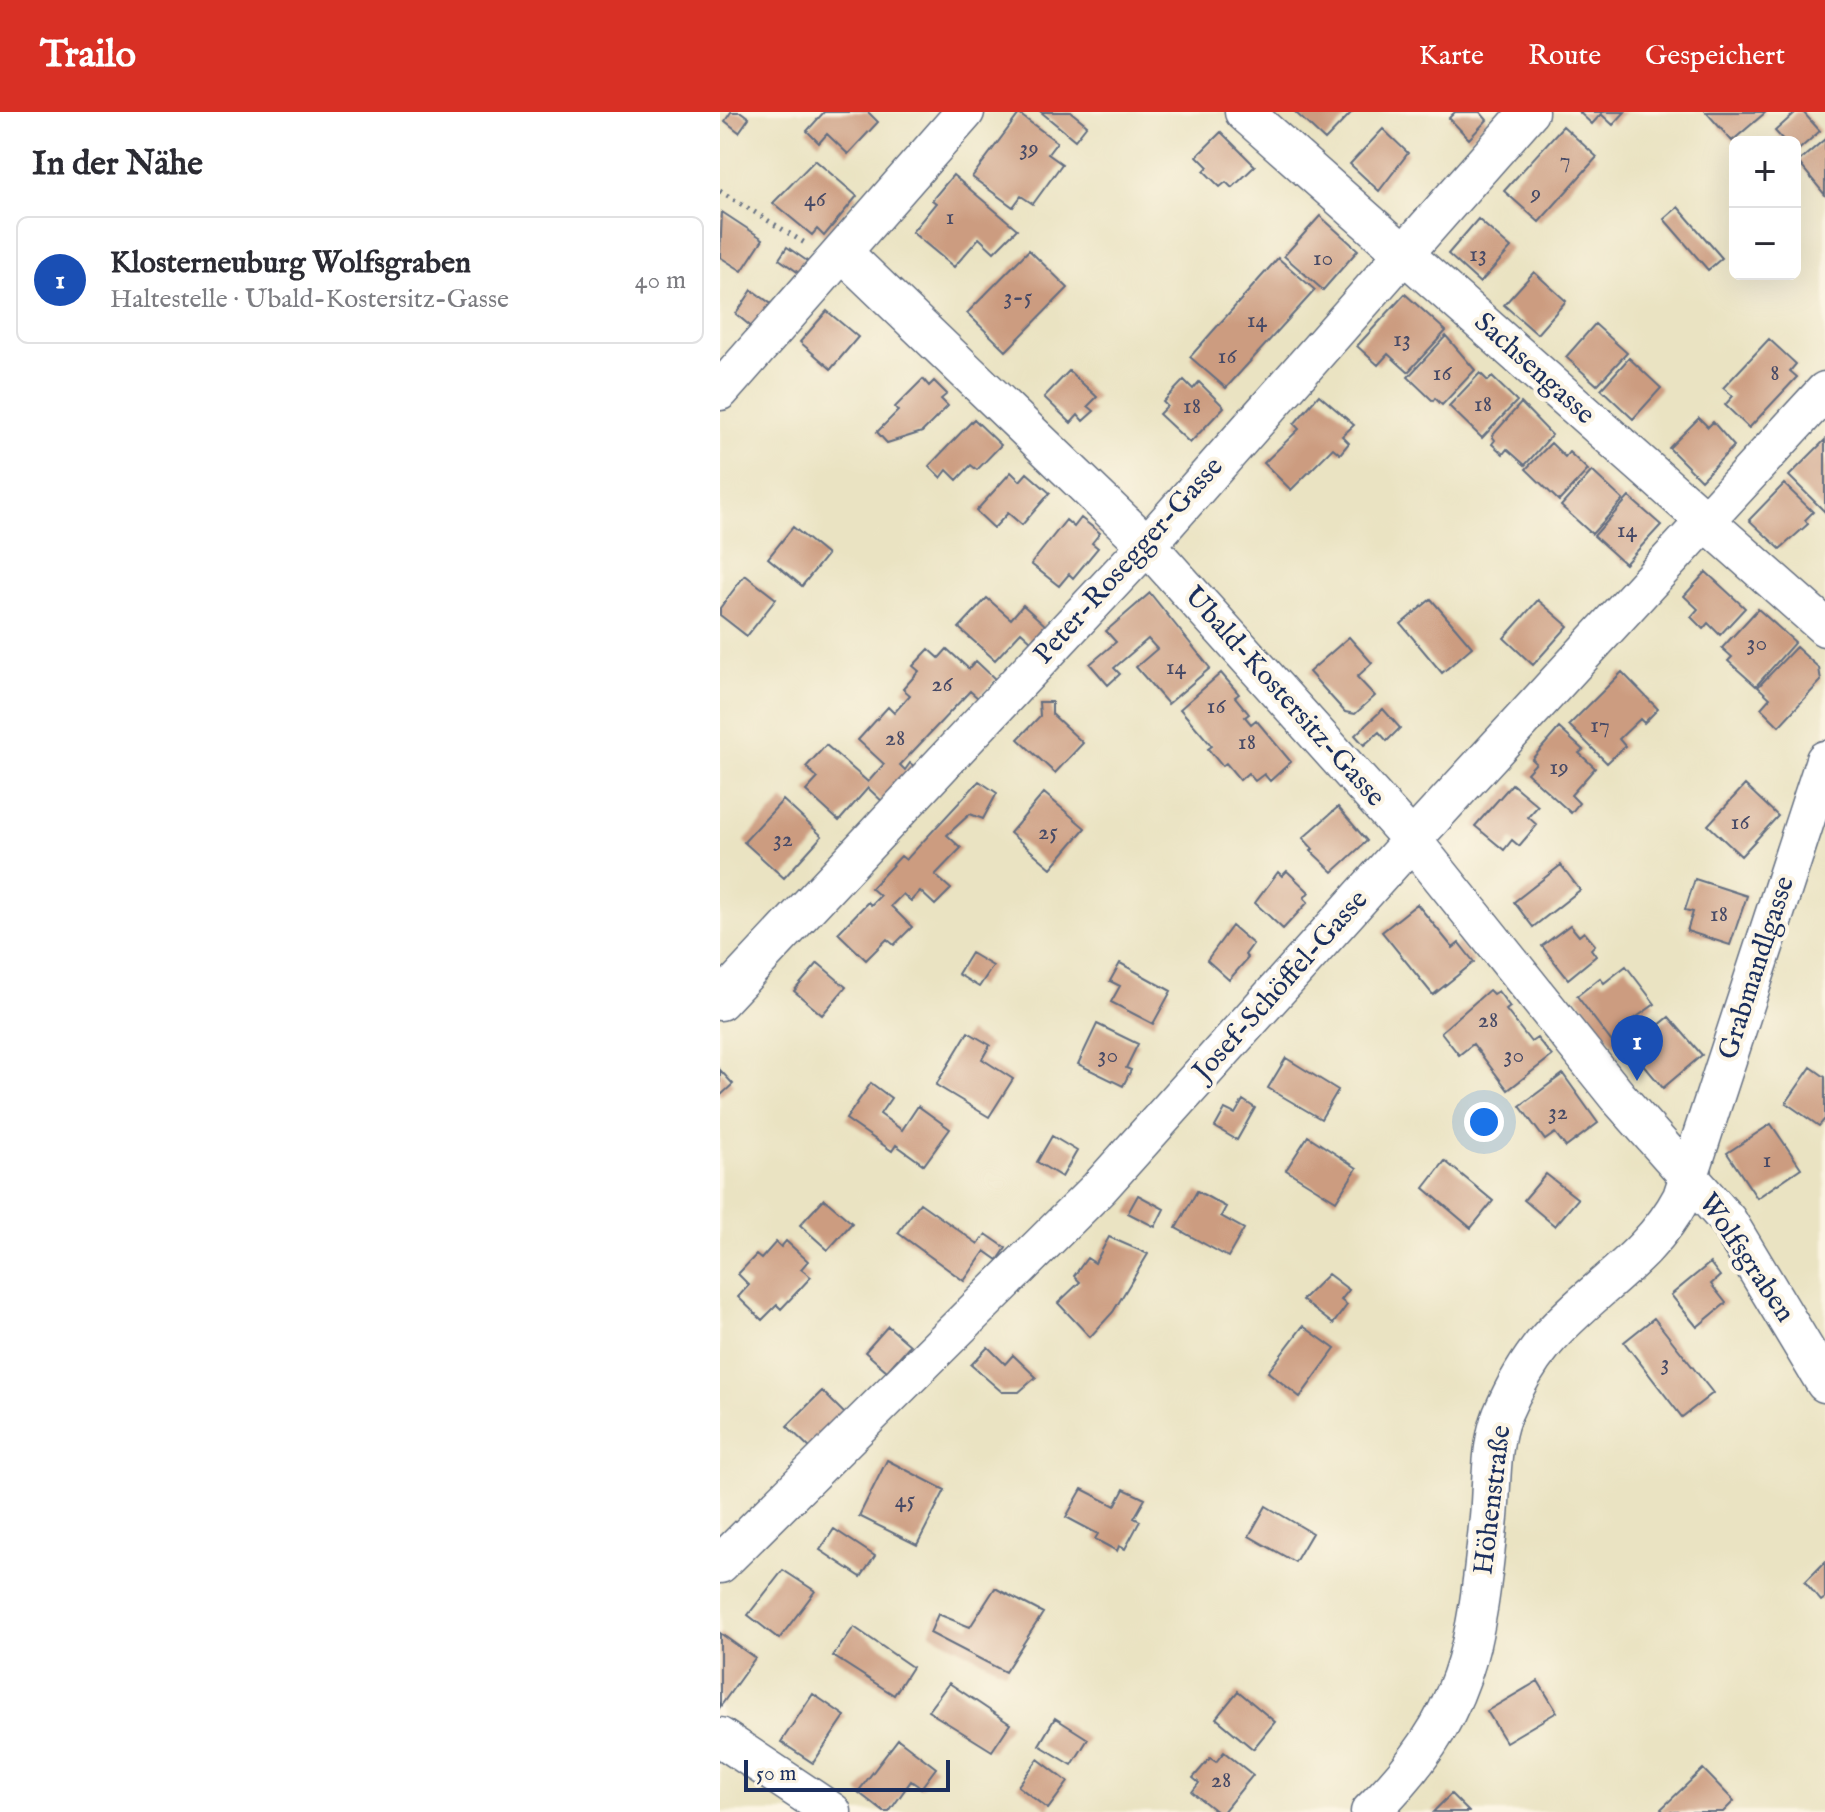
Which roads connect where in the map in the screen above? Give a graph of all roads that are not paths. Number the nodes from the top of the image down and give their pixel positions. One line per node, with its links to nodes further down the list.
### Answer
1 (965, 112): 5 (street)
2 (1244, 112): 4 (street, Sachsengasse)
3 (1529, 112): 4 (street, Peter-Rosegger-Gasse)
4 (1403, 252): 8 (street, Sachsengasse); 9 (street, Peter-Rosegger-Gasse)
5 (837, 256): 6 (street); 9 (street, Ubald-Kostersitz-Gasse)
6 (720, 391)
7 (1825, 391): 8 (street, Josef-Schöffel-Gasse)
8 (1706, 523): 10 (street, Sachsengasse); 12 (street, Josef-Schöffel-Gasse)
9 (1147, 545): 12 (street, Ubald-Kostersitz-Gasse); 13 (street, Peter-Rosegger-Gasse)
10 (1825, 627)
11 (1825, 760): 14 (street, Grabmandlgasse)
12 (1412, 840): 14 (street, Ubald-Kostersitz-Gasse); 16 (street, Josef-Schöffel-Gasse)
13 (720, 1001)
14 (1689, 1176): 15 (street, Wolfsgraben); 19 (street, Höhenstraße)
15 (1825, 1383)
16 (720, 1564)
17 (720, 1737): 18 (street)
18 (832, 1812)
19 (1370, 1812)

